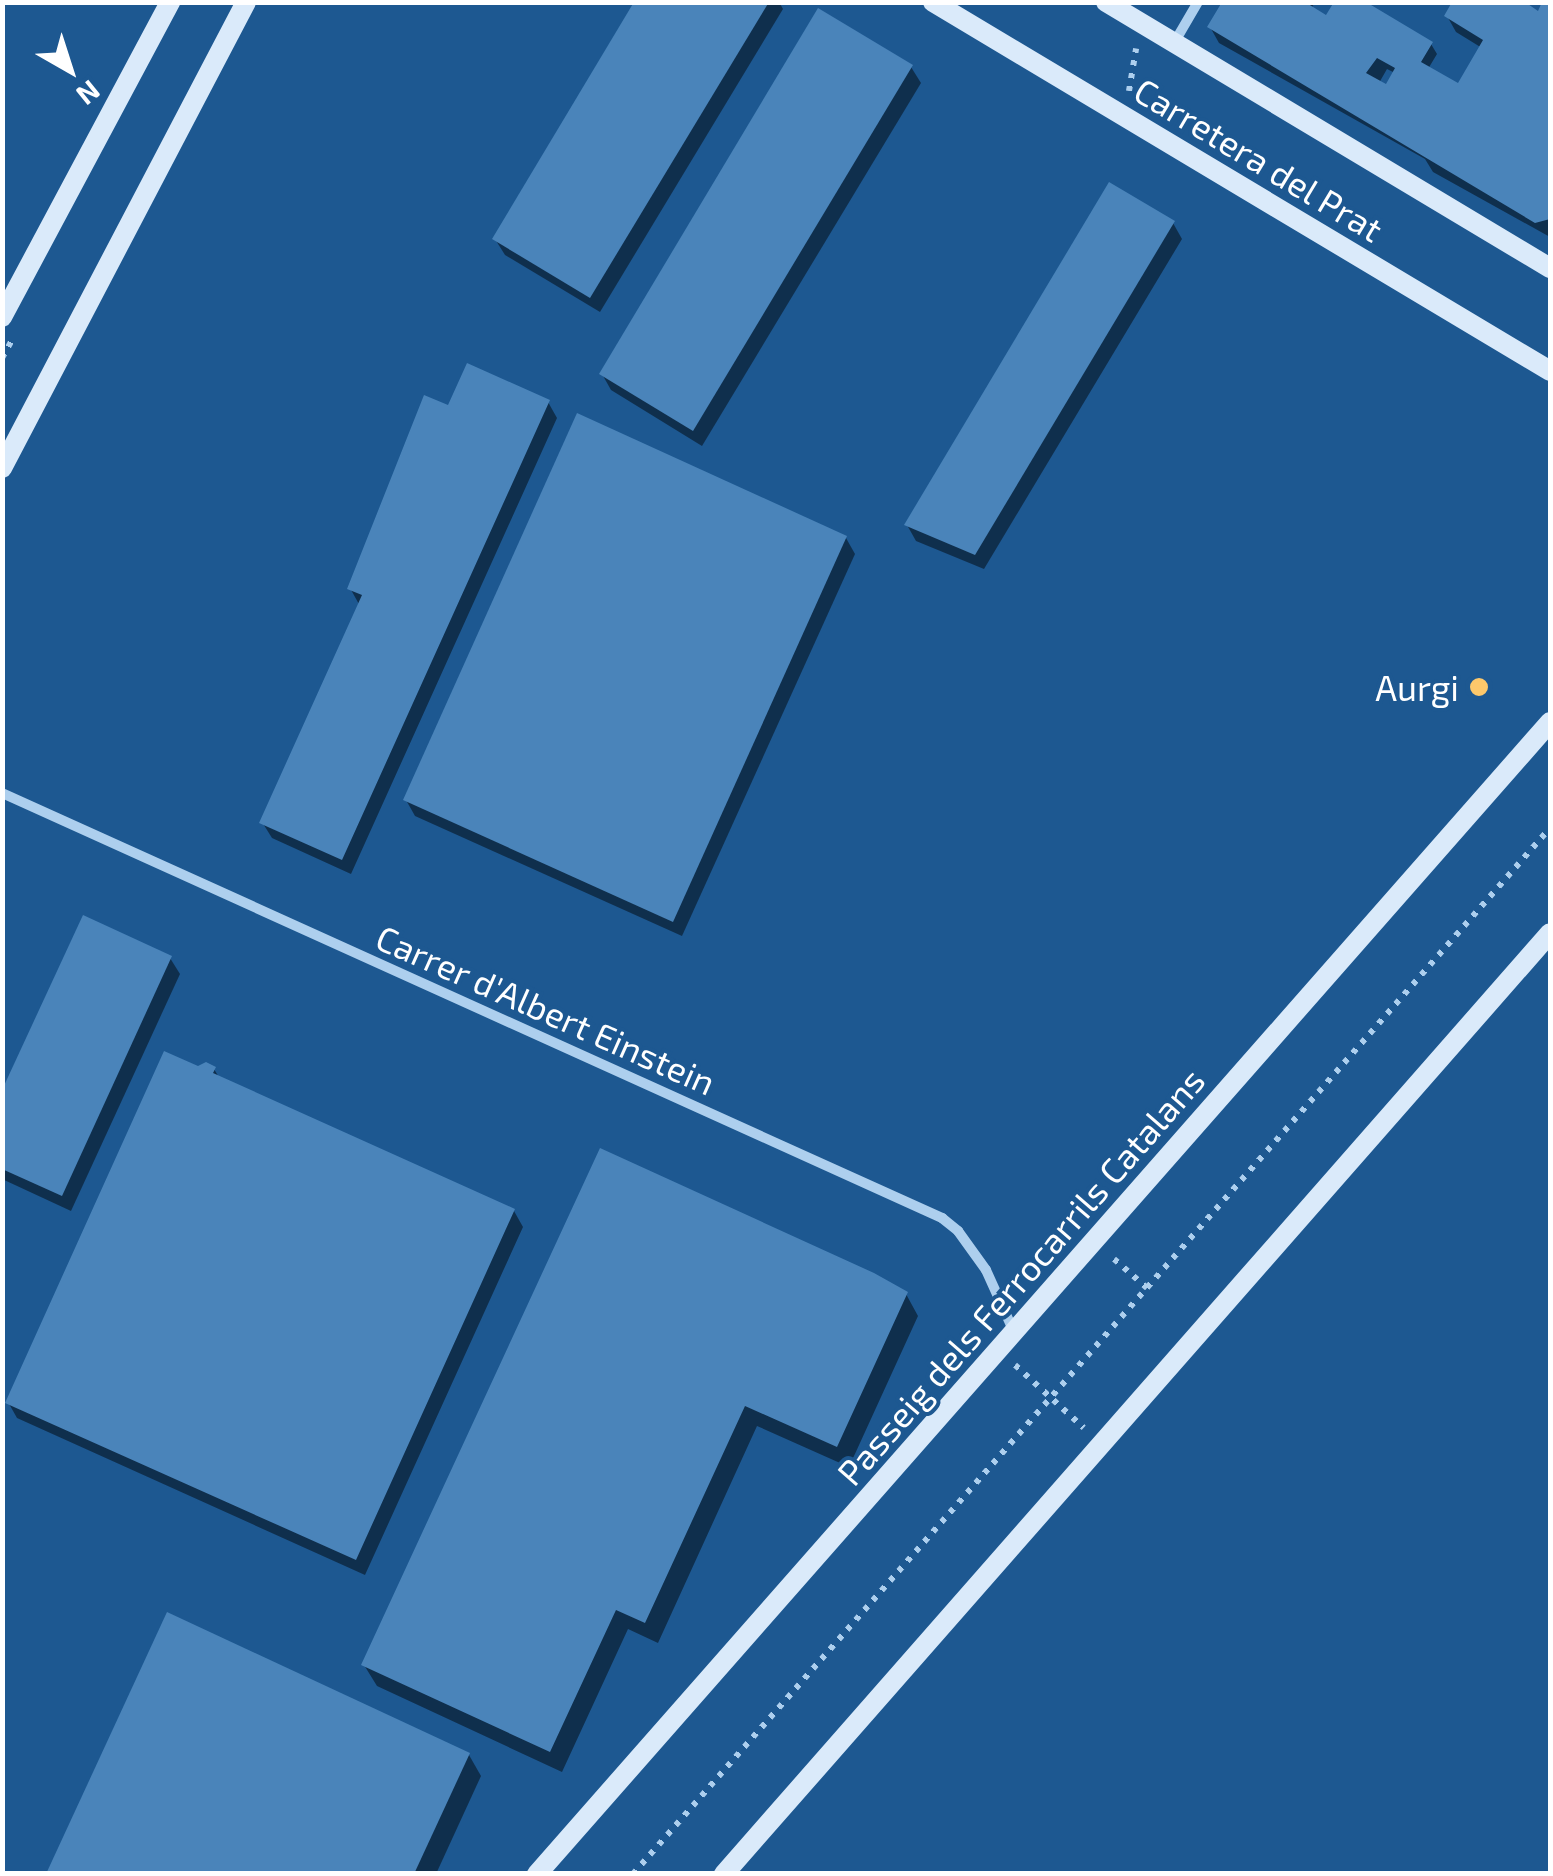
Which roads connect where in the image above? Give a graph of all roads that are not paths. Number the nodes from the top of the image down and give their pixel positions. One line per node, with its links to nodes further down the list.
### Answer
1 (170, 2): 8 (street)
2 (246, 2): 10 (street)
3 (934, 2): 9 (street, Carretera del Prat)
4 (1106, 2): 6 (street, Carretera del Prat)
5 (1198, 2): 6 (street)
6 (1174, 43): 7 (street, Carretera del Prat)
7 (1550, 268)
8 (2, 317)
9 (1550, 371)
10 (2, 468)
11 (1550, 722): 14 (street, Passeig dels Ferrocarrils Catalans)
12 (2, 793): 14 (street, Carrer d'Albert Einstein)
13 (1550, 933): 16 (street)
14 (1014, 1332): 15 (street, Passeig dels Ferrocarrils Catalans)
15 (537, 1874)
16 (724, 1874)

